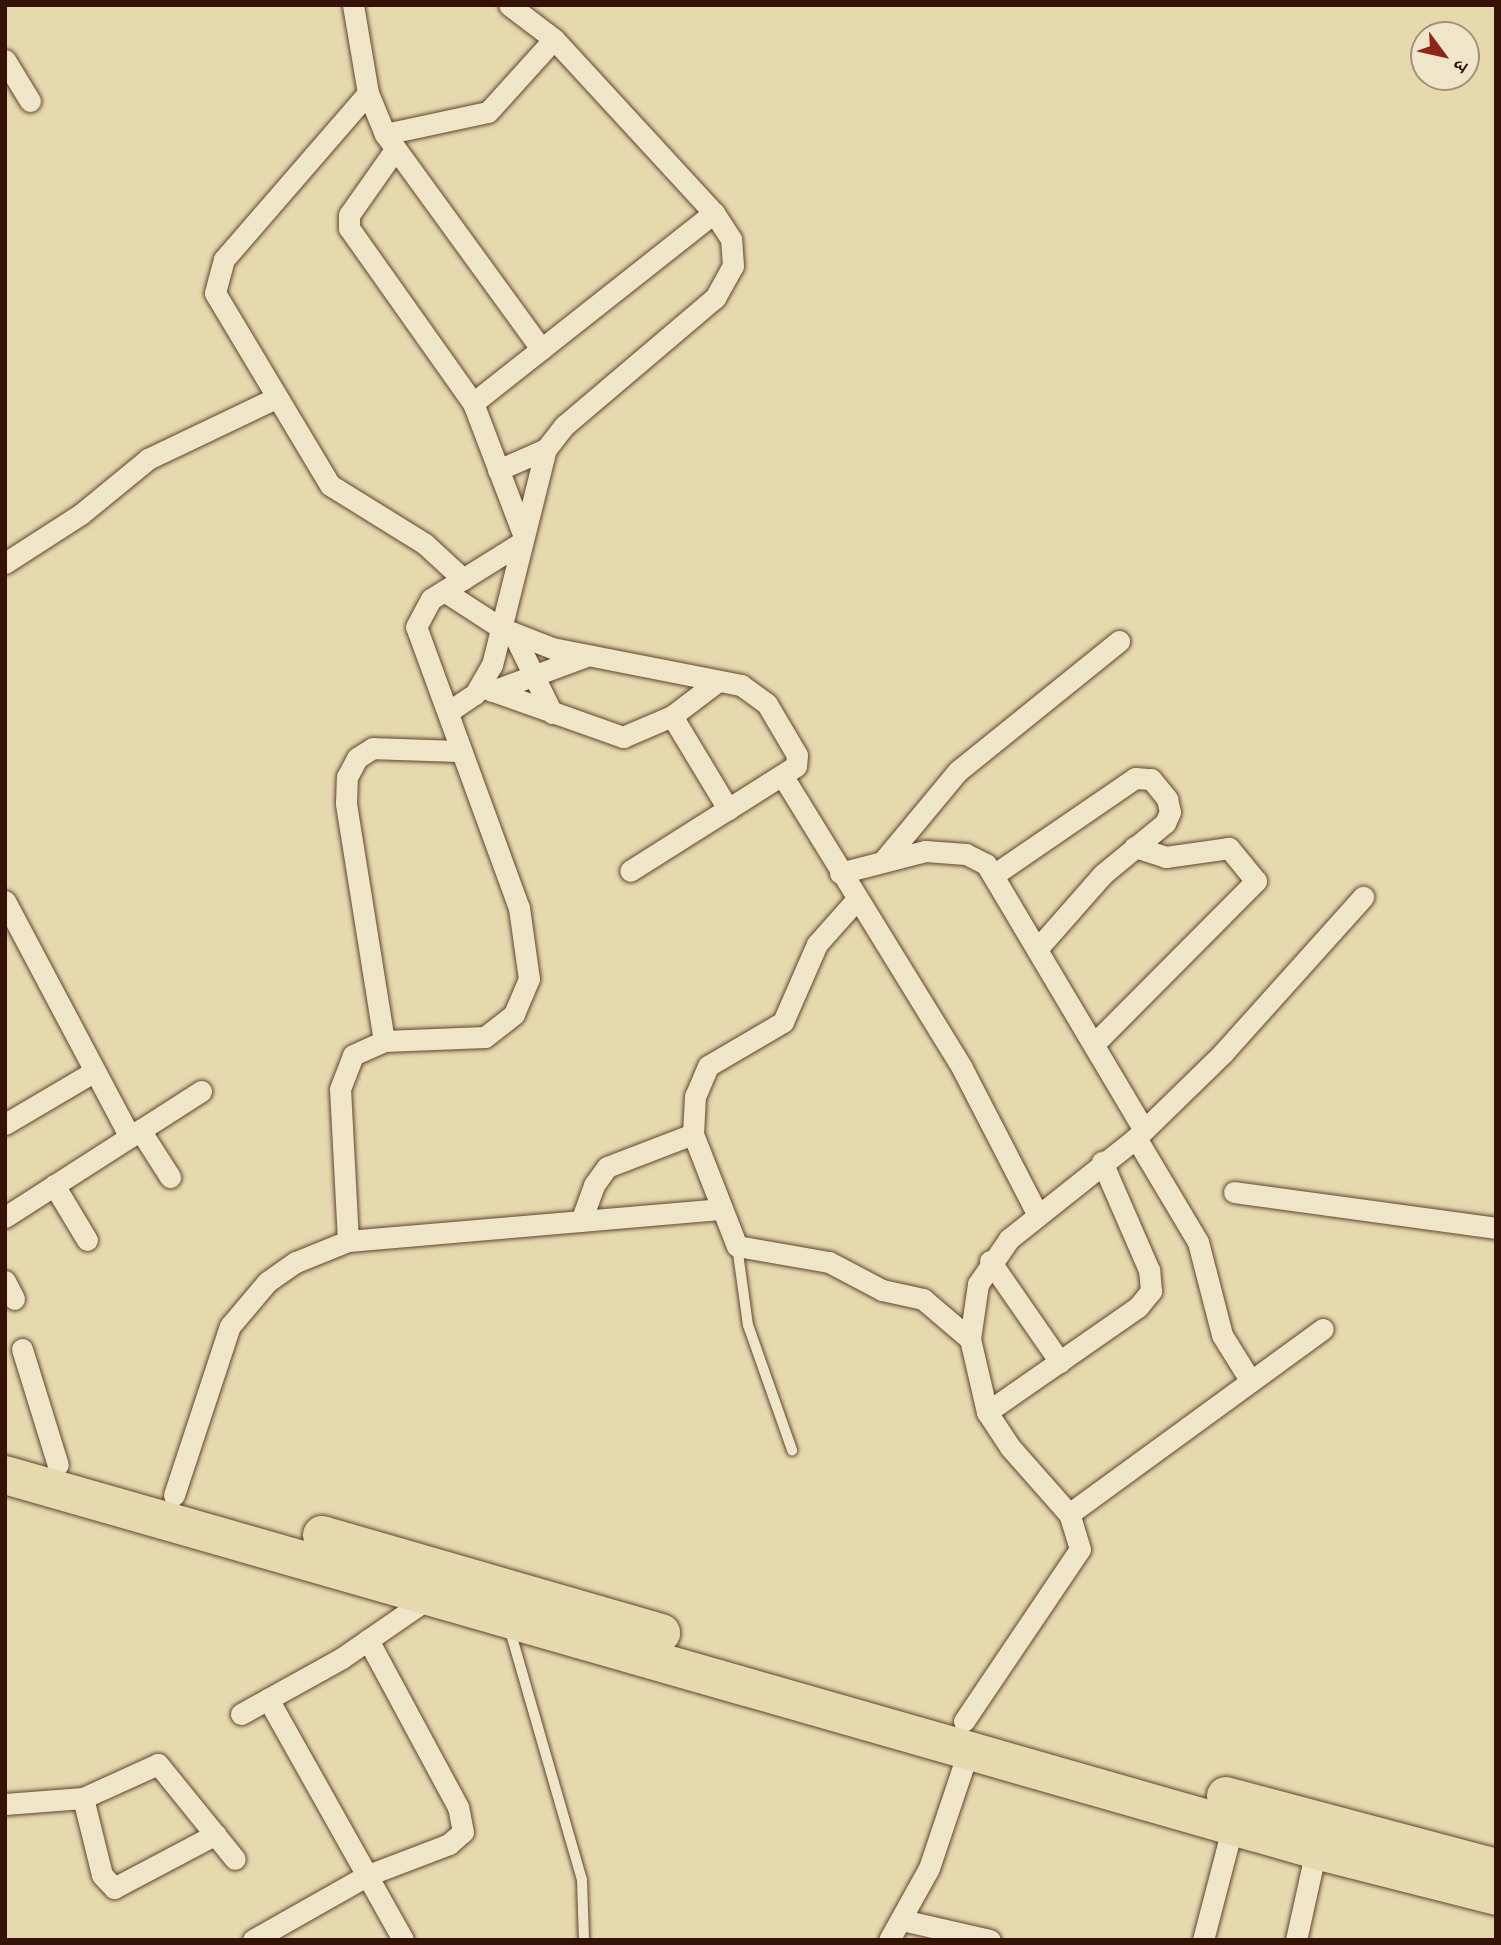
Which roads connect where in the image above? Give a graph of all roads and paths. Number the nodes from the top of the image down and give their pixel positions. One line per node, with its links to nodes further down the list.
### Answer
1 (354, 5): 5 (street)
2 (509, 5): 3 (street)
3 (554, 39): 7 (street); 8 (street)
4 (5, 60): 6 (street)
5 (368, 93): 7 (street); 10 (street)
6 (30, 101)
7 (389, 142): 9 (street); 11 (street)
8 (714, 214): 9 (street); 12 (street)
9 (541, 349): 11 (street)
10 (276, 398): 15 (street); 16 (street)
11 (473, 403): 13 (street)
12 (546, 449): 13 (street); 14 (street)
13 (498, 470): 14 (street)
14 (520, 537): 16 (street); 18 (street)
15 (5, 563)
16 (463, 579): 17 (street)
17 (444, 591): 18 (street); 24 (street)
18 (507, 631): 20 (street); 21 (street); 23 (street)
19 (1119, 641): 31 (street)
20 (586, 656): 21 (street); 22 (street)
21 (533, 674): 23 (street); 25 (street)
22 (718, 681): 26 (street); 28 (street)
23 (487, 689): 24 (street); 25 (street)
24 (448, 712): 27 (street)
25 (552, 713): 26 (street)
26 (672, 716): 29 (street)
27 (461, 751): 39 (street); 39 (street)
28 (782, 775): 29 (street); 33 (street)
29 (728, 809): 32 (street)
30 (1135, 847): 34 (street); 38 (street); 40 (street)
31 (882, 862): 33 (street); 34 (street)
32 (630, 871)
33 (840, 873): 36 (street)
34 (995, 874): 38 (street)
35 (1363, 897): 46 (street)
36 (857, 899): 45 (street); 52 (street)
37 (5, 901): 41 (street)
38 (1038, 948): 40 (street)
39 (383, 1041): 57 (street)
40 (1094, 1044): 46 (street)
41 (95, 1071): 43 (street); 44 (street)
42 (201, 1091): 44 (street)
43 (5, 1124)
44 (135, 1134): 48 (street); 49 (street)
45 (693, 1134): 51 (street); 54 (street)
46 (1140, 1134): 47 (street); 64 (street)
47 (1102, 1162): 52 (street); 63 (street)
48 (170, 1177)
49 (54, 1185): 53 (street); 56 (street)
50 (1234, 1192): 55 (street)
51 (720, 1209): 54 (street); 58 (street)
52 (1038, 1215): 59 (street)
53 (5, 1217)
54 (582, 1221): 57 (street)
55 (1496, 1228)
56 (87, 1241)
57 (348, 1241): 70 (street)
58 (737, 1245): 61 (street); 67 (lane)
59 (990, 1261): 61 (street); 63 (street)
60 (1323, 1329): 64 (street)
61 (970, 1339): 65 (street)
62 (22, 1349): 68 (street)
63 (1060, 1362): 65 (street)
64 (1250, 1380): 71 (street)
65 (987, 1412): 71 (street)
66 (5, 1450): 68 (highway)
67 (792, 1450)
68 (58, 1465): 70 (highway)
69 (5, 1475): 72 (highway)
70 (174, 1495): 77 (highway)
71 (1069, 1514): 77 (street)
72 (435, 1594): 73 (highway); 74 (street)
73 (505, 1615): 77 (highway); 89 (lane)
74 (368, 1640): 75 (street); 85 (street)
75 (268, 1699): 76 (street); 85 (street)
76 (241, 1714)
77 (967, 1735): 80 (highway); 84 (highway); 86 (street)
78 (83, 1798): 79 (street); 81 (street); 81 (street)
79 (5, 1804)
80 (1233, 1825): 82 (highway); 92 (street)
81 (216, 1834): 83 (street)
82 (1316, 1850): 84 (highway); 93 (street)
83 (235, 1859)
84 (1495, 1872)
85 (368, 1875): 87 (street); 88 (street)
86 (902, 1920): 90 (street); 91 (street)
87 (253, 1940)
88 (403, 1940)
89 (584, 1940)
90 (889, 1940)
91 (990, 1940)
92 (1203, 1940)
93 (1296, 1940)

